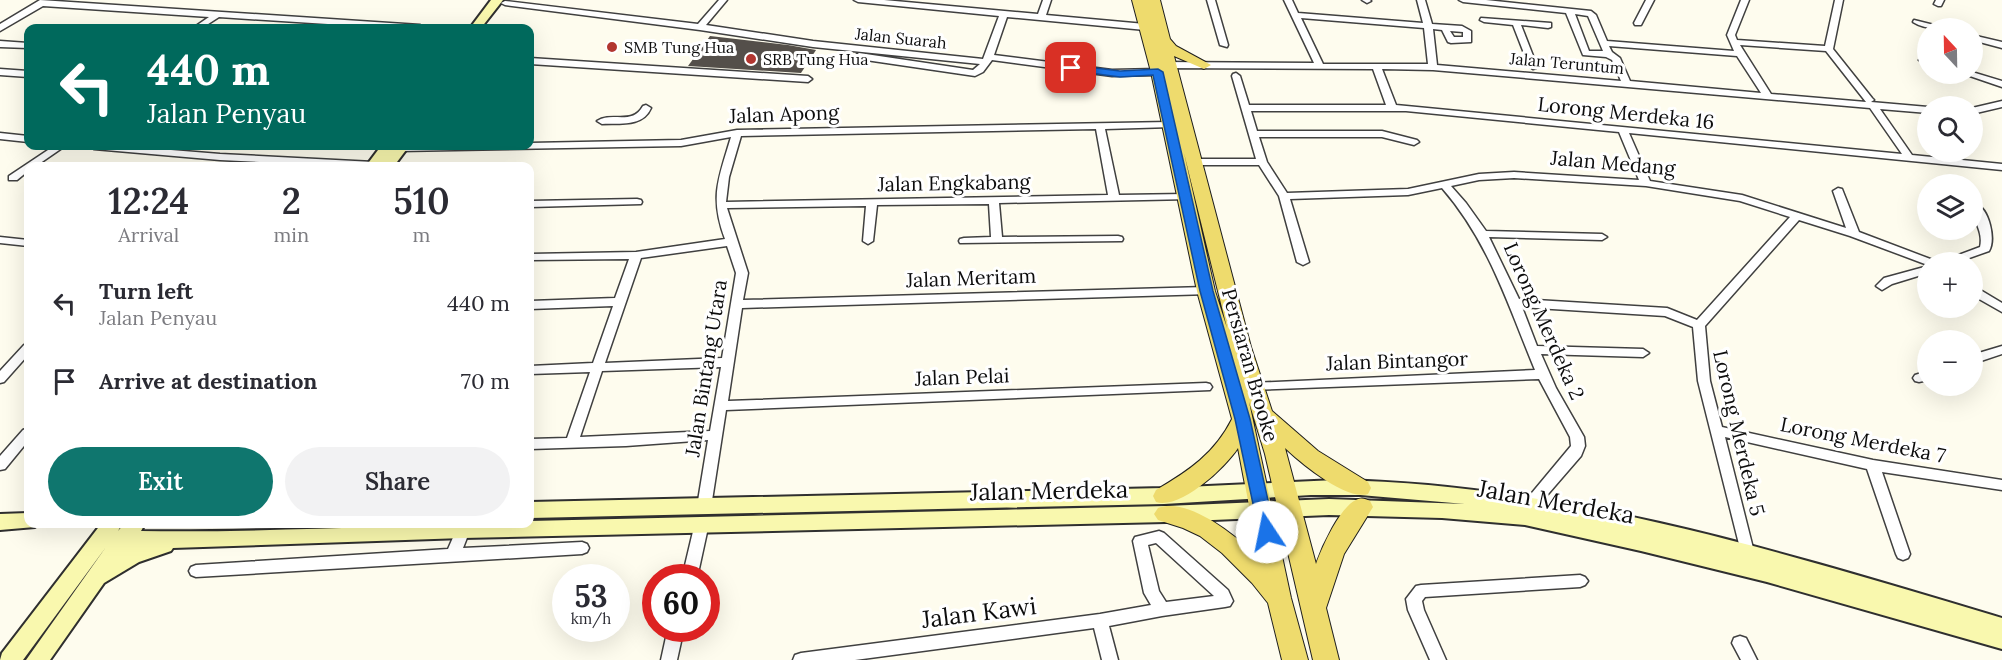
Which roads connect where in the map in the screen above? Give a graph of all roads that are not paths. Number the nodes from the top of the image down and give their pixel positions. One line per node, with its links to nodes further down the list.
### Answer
1 (723, 0): 30 (street)
2 (858, 0): 15 (street)
3 (1047, 0): 20 (street)
4 (1139, 0): 31 (main road, Persiaran Brooke)
5 (1153, 0): 35 (main road, Persiaran Brooke)
6 (1211, 0): 39 (street)
7 (1288, 0): 18 (street)
8 (1421, 0): 29 (street)
9 (1463, 0): 16 (street)
10 (1650, 0): 23 (street)
11 (1745, 0): 36 (street)
12 (1839, 0): 42 (street)
13 (43, 1): 19 (street); 32 (street)
14 (503, 1): 26 (main road); 27 (main road); 30 (street, Jalan Suarah)
15 (929, 3): 17 (street)
16 (1569, 10): 37 (street); 43 (street)
17 (1004, 14): 20 (street); 45 (street)
18 (1295, 15): 29 (street); 48 (street)
19 (216, 16): 24 (street); 25 (street)
20 (1041, 18): 31 (street)
21 (1484, 20): 22 (street)
22 (1516, 23): 28 (street); 50 (street)
23 (1638, 23)
24 (203, 24)
25 (352, 24)
26 (479, 24)
27 (489, 24)
28 (1548, 25)
29 (1428, 26): 33 (street); 51 (street)
30 (700, 27): 45 (street, Jalan Suarah)
31 (1145, 27): 52 (main road, Persiaran Brooke)
32 (0, 28)
33 (1445, 28)
34 (1983, 40): 40 (street)
35 (1165, 42): 47 (main road); 52 (main road, Persiaran Brooke)
36 (1735, 42): 42 (street); 44 (street)
37 (1604, 43): 43 (street); 44 (street)
38 (0, 44): 41 (street)
39 (1224, 45)
40 (2002, 45)
41 (24, 46)
42 (1829, 49): 61 (street)
43 (1608, 54): 58 (street)
44 (1740, 54): 60 (street)
45 (987, 60): 52 (street)
46 (534, 61): 57 (street)
47 (1204, 65): 48 (street, Jalan Teruntum); 52 (main road)
48 (1319, 65): 49 (street, Jalan Teruntum)
49 (1376, 66): 51 (street, Jalan Teruntum); 65 (street)
50 (1533, 66)
51 (1433, 67): 58 (street, Jalan Teruntum)
52 (1164, 70): 69 (main road, Persiaran Brooke); 86 (main road, Persiaran Brooke)
53 (0, 72): 54 (street)
54 (24, 74)
55 (1236, 76): 64 (street)
56 (1983, 78): 59 (street)
57 (808, 80)
58 (1626, 83): 60 (street, Jalan Teruntum)
59 (2002, 84)
60 (1768, 96): 61 (street, Jalan Teruntum)
61 (1871, 103): 67 (street, Jalan Teruntum); 82 (street)
62 (2002, 104): 66 (street)
63 (645, 108): 72 (street)
64 (1246, 108): 65 (street, Lorong Merdeka 16); 74 (street)
65 (1392, 108): 71 (street, Lorong Merdeka 16)
66 (1983, 108)
67 (1917, 109)
68 (602, 121): 72 (street)
69 (1169, 125): 70 (street, Jalan Apong); 95 (main road, Persiaran Brooke)
70 (1100, 126): 73 (street, Jalan Apong); 96 (street)
71 (1623, 130): 82 (street, Lorong Merdeka 16); 91 (street)
72 (609, 132): 73 (street, Jalan Apong); 76 (street, Jalan Apong)
73 (737, 133): 101 (street, Jalan Bintang Utara)
74 (1252, 134): 78 (street); 87 (street)
75 (0, 136): 77 (street)
76 (534, 137)
77 (24, 139)
78 (1414, 142)
79 (54, 150): 83 (street)
80 (140, 150): 84 (street)
81 (393, 150): 85 (main road)
82 (1908, 156): 88 (street, Lorong Merdeka 16)
83 (36, 162)
84 (308, 162)
85 (382, 162)
86 (1196, 162): 87 (street); 140 (main road, Persiaran Brooke)
87 (1262, 162): 94 (street)
88 (2002, 167)
89 (24, 170): 90 (street)
90 (13, 178)
91 (1646, 183): 92 (street, Jalan Medang); 102 (street, Jalan Medang)
92 (1445, 185): 94 (street, Jalan Medang); 104 (street, Lorong Merdeka 2)
93 (1838, 191): 105 (street)
94 (1284, 196): 118 (street)
95 (1186, 197): 96 (street, Jalan Engkabang); 121 (main road, Persiaran Brooke)
96 (1114, 198): 97 (street, Jalan Engkabang)
97 (994, 200): 99 (street, Jalan Engkabang); 111 (street)
98 (637, 201): 100 (street)
99 (872, 202): 101 (street, Jalan Engkabang); 109 (street)
100 (534, 204)
101 (722, 205): 112 (street, Jalan Bintang Utara)
102 (1797, 216): 105 (street, Jalan Medang); 128 (street)
103 (1983, 222): 114 (street)
104 (1484, 234): 106 (street); 124 (street, Lorong Merdeka 2)
105 (1854, 234): 117 (street, Jalan Medang)
106 (1602, 237)
107 (1118, 239): 111 (street)
108 (0, 240): 113 (street)
109 (868, 241)
110 (964, 241): 111 (street)
111 (997, 241)
112 (730, 242): 115 (street); 125 (street, Jalan Bintang Utara)
113 (24, 243)
114 (1976, 252)
115 (636, 255): 116 (street); 123 (street)
116 (534, 257)
117 (1917, 258)
118 (1303, 262)
119 (1917, 272): 120 (street)
120 (1882, 286)
121 (1206, 291): 125 (street, Jalan Meritam); 142 (main road, Persiaran Brooke)
122 (1983, 296): 127 (street)
123 (619, 302): 126 (street); 135 (street)
124 (1515, 303): 128 (street); 129 (street, Lorong Merdeka 2)
125 (737, 304): 134 (street, Jalan Bintang Utara)
126 (534, 305)
127 (2002, 308)
128 (1699, 325): 143 (street, Lorong Merdeka 5)
129 (1533, 350): 132 (street); 137 (street, Lorong Merdeka 2)
130 (2002, 350): 133 (street)
131 (24, 352): 138 (street)
132 (1642, 353)
133 (1983, 356)
134 (728, 362): 135 (street); 141 (street, Jalan Bintang Utara)
135 (596, 369): 136 (street); 146 (street)
136 (534, 370)
137 (1543, 374): 140 (street, Jalan Bintangor); 154 (street, Lorong Merdeka 2)
138 (0, 378)
139 (1206, 387): 141 (street, Jalan Pelai)
140 (1253, 387): 142 (main road, Persiaran Brooke)
141 (720, 406): 144 (street, Jalan Bintang Utara)
142 (1253, 416): 151 (main road); 152 (main road, Persiaran Brooke); 153 (main road, Persiaran Brooke); 155 (main road)
143 (1718, 431): 149 (street, Lorong Merdeka 7); 166 (street, Lorong Merdeka 5)
144 (716, 435): 146 (street); 157 (street, Jalan Bintang Utara)
145 (24, 438): 148 (street)
146 (572, 442): 147 (street)
147 (534, 444)
148 (0, 465)
149 (1873, 465): 150 (street, Lorong Merdeka 7); 167 (street)
150 (2002, 485)
151 (1361, 498): 152 (main road, Jalan Merdeka); 154 (main road, Jalan Merdeka); 175 (main road); 178 (main road, Jalan Merdeka)
152 (1287, 499): 153 (main road, Jalan Merdeka); 175 (main road, Persiaran Brooke)
153 (1261, 500): 155 (main road, Jalan Merdeka); 173 (main road, Persiaran Brooke)
154 (1531, 504): 166 (main road, Jalan Merdeka)
155 (1165, 505): 157 (main road, Jalan Merdeka); 173 (main road)
156 (534, 510): 157 (main road, Jalan Merdeka)
157 (703, 515): 160 (main road, Jalan Merdeka); 169 (street, Jalan Bintang Utara)
158 (24, 521): 159 (main road)
159 (0, 522)
160 (534, 526)
161 (495, 528): 163 (main road, Jalan Merdeka)
162 (112, 530): 164 (main road, Jalan Merdeka); 172 (main road); 181 (main road)
163 (463, 530): 164 (main road, Jalan Merdeka); 168 (street)
164 (185, 540): 172 (main road)
165 (582, 548): 168 (street)
166 (1747, 552): 177 (main road, Jalan Merdeka)
167 (1903, 554)
168 (453, 555): 170 (street)
169 (692, 564)
170 (196, 571)
171 (1580, 581): 188 (street)
172 (84, 594): 182 (main road)
173 (1279, 598): 186 (main road, Persiaran Brooke)
174 (1162, 609): 174 (street, Jalan Kawi); 176 (street, Jalan Kawi)
175 (1313, 611): 187 (main road, Persiaran Brooke)
176 (1100, 621): 184 (street, Jalan Kawi); 185 (street)
177 (2002, 627)
178 (2002, 640)
179 (673, 642): 183 (street)
180 (1740, 643): 189 (street)
181 (10, 660)
182 (37, 660)
183 (669, 660)
184 (801, 660)
185 (1110, 660)
186 (1295, 660)
187 (1326, 660)
188 (1438, 660)
189 (1749, 660)

